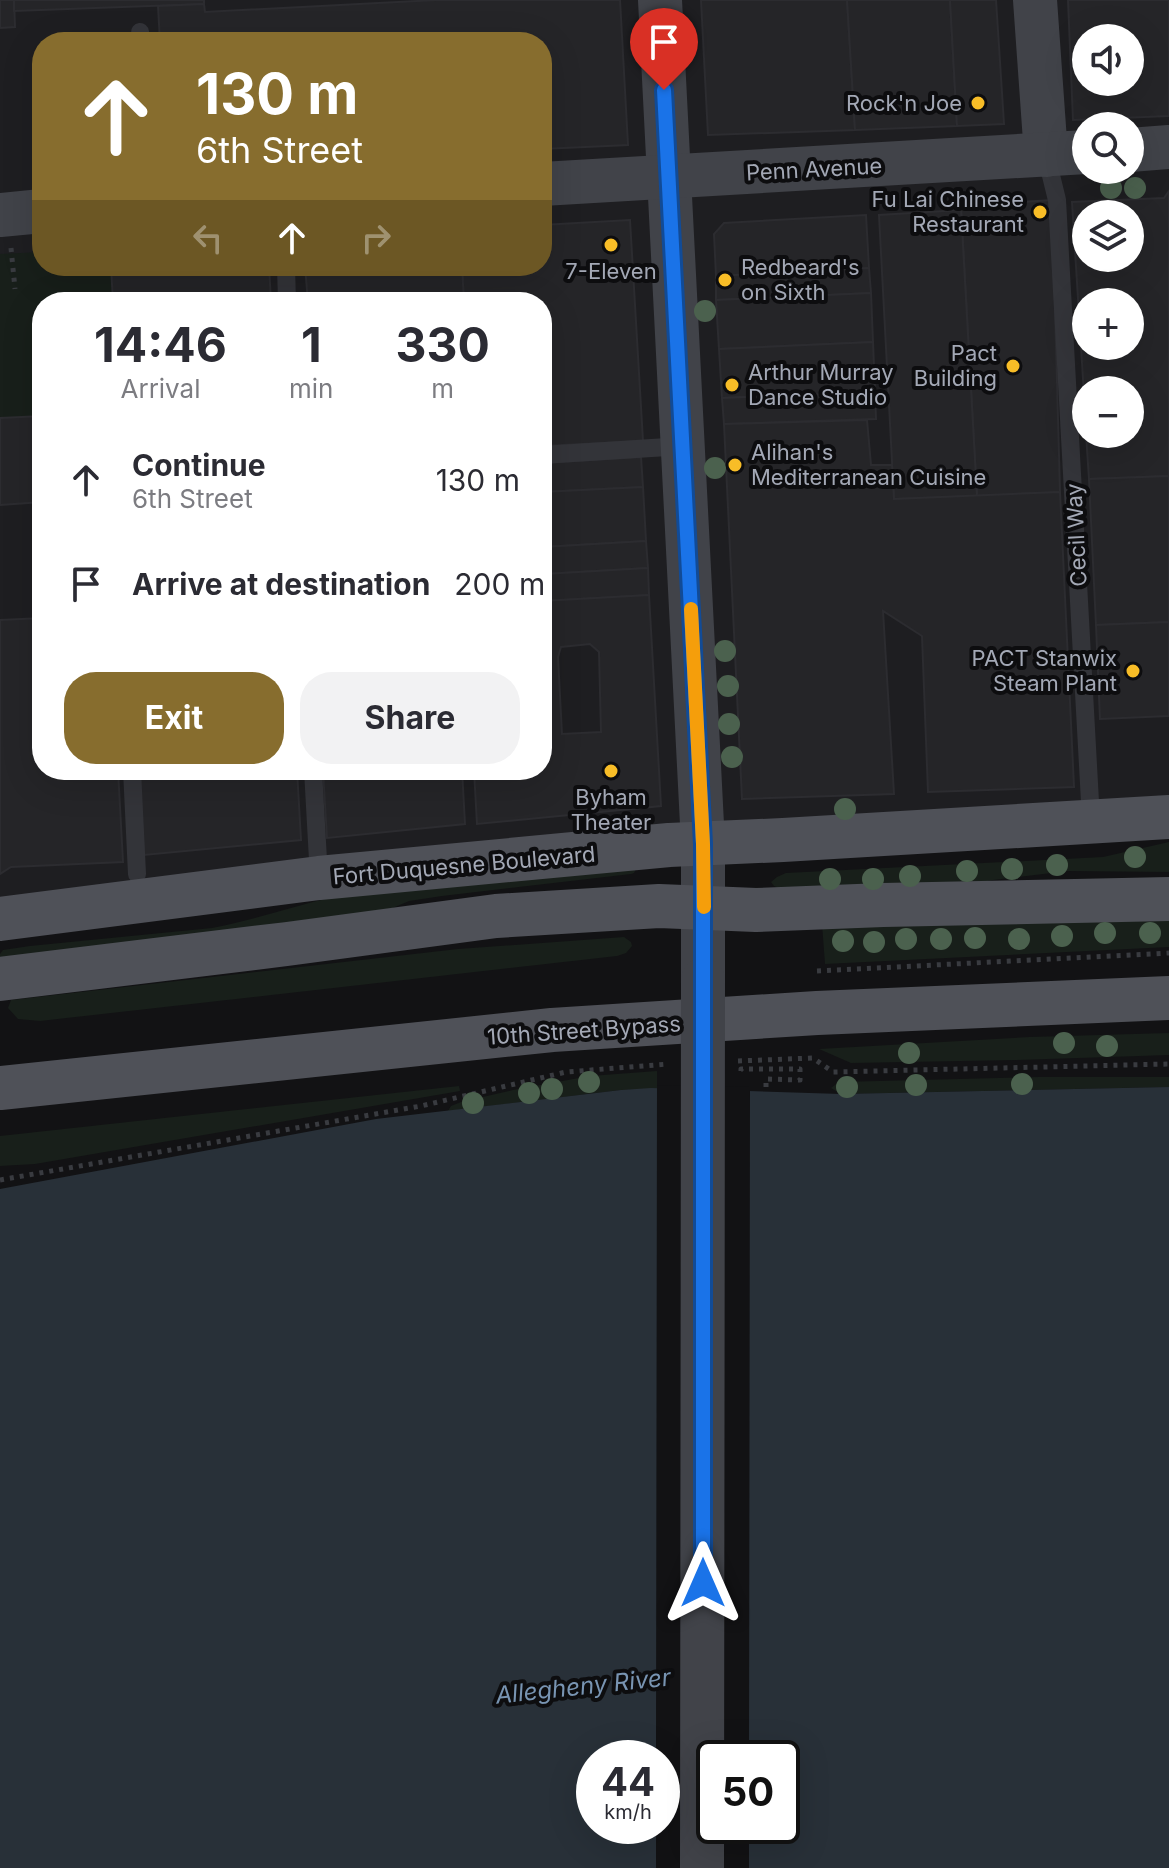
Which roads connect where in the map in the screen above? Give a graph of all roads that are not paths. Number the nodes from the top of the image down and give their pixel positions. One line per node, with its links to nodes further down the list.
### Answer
1 (660, 0): 6 (main road)
2 (1035, 0): 5 (main road)
3 (1169, 147): 4 (main road)
4 (1144, 149)
5 (1066, 154): 6 (main road, Penn Avenue); 15 (lane, Cecil Way)
6 (669, 178): 7 (main road, Penn Avenue); 10 (main road)
7 (552, 184)
8 (32, 216): 9 (main road)
9 (5, 231)
10 (683, 446): 11 (lane); 16 (main road)
11 (552, 454)
12 (132, 780): 17 (lane)
13 (314, 780): 18 (lane)
14 (1169, 817): 15 (main road, Fort Duquesne Boulevard)
15 (1091, 820): 16 (main road, Fort Duquesne Boulevard)
16 (703, 844): 18 (main road, Fort Duquesne Boulevard); 20 (main road)
17 (137, 874)
18 (319, 878): 21 (main road, Fort Duquesne Boulevard)
19 (1169, 899): 20 (main road)
20 (704, 907): 22 (main road); 25 (main road, bridge)
21 (0, 919)
22 (0, 979)
23 (1169, 998): 24 (main road, 10th Street Bypass)
24 (0, 1088)
25 (702, 1868)

